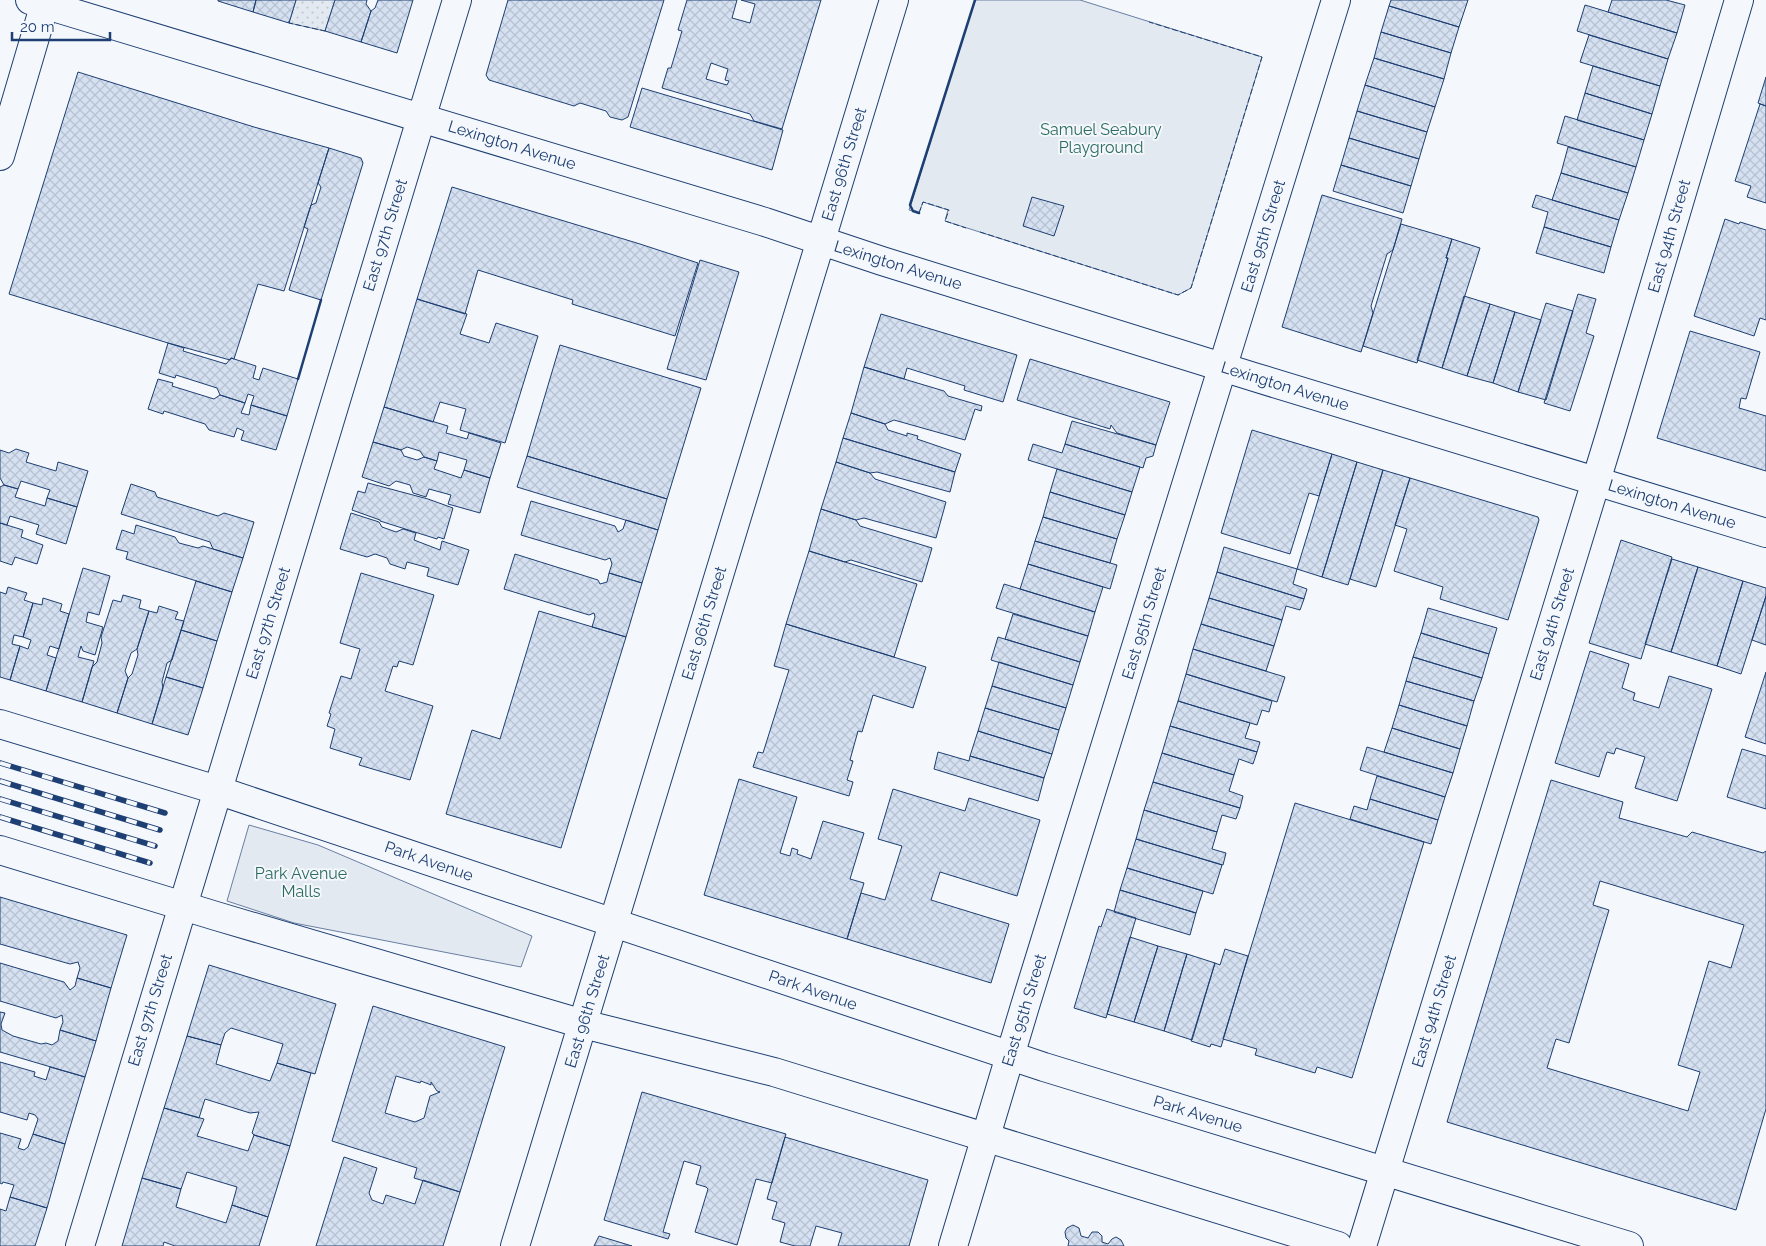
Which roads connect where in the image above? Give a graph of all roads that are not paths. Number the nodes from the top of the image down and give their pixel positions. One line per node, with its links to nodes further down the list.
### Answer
1 (457, 0): 6 (main road, East 97th Street)
2 (894, 0): 8 (main road, East 96th Street)
3 (1336, 0): 9 (main road, East 95th Street)
4 (1739, 0): 10 (main road, East 94th Street)
5 (40, 2): 6 (main road, Lexington Avenue); 7 (main road)
6 (421, 117): 8 (main road, Lexington Avenue); 13 (main road, East 97th Street)
7 (0, 156)
8 (820, 241): 9 (main road, Lexington Avenue); 16 (main road, East 96th Street)
9 (1223, 367): 10 (main road, Lexington Avenue); 18 (main road, East 95th Street)
10 (1596, 481): 11 (main road, Lexington Avenue); 20 (main road, East 94th Street)
11 (1766, 533)
12 (0, 724): 13 (main road, Park Avenue)
13 (217, 790): 15 (main road, East 97th Street); 16 (main road, Park Avenue)
14 (0, 850): 15 (main road)
15 (182, 905): 17 (main road); 21 (main road, East 97th Street)
16 (614, 923): 17 (main road, East 96th Street); 18 (main road, Park Avenue)
17 (583, 1024): 19 (main road); 22 (main road, East 96th Street)
18 (1010, 1056): 19 (main road, East 95th Street); 20 (main road, Park Avenue)
19 (985, 1138): 23 (main road, East 95th Street); 24 (main road)
20 (1385, 1171): 25 (main road, East 94th Street); 26 (main road, Park Avenue)
21 (80, 1246)
22 (515, 1246)
23 (953, 1246)
24 (1338, 1246)
25 (1362, 1246)
26 (1629, 1246)

